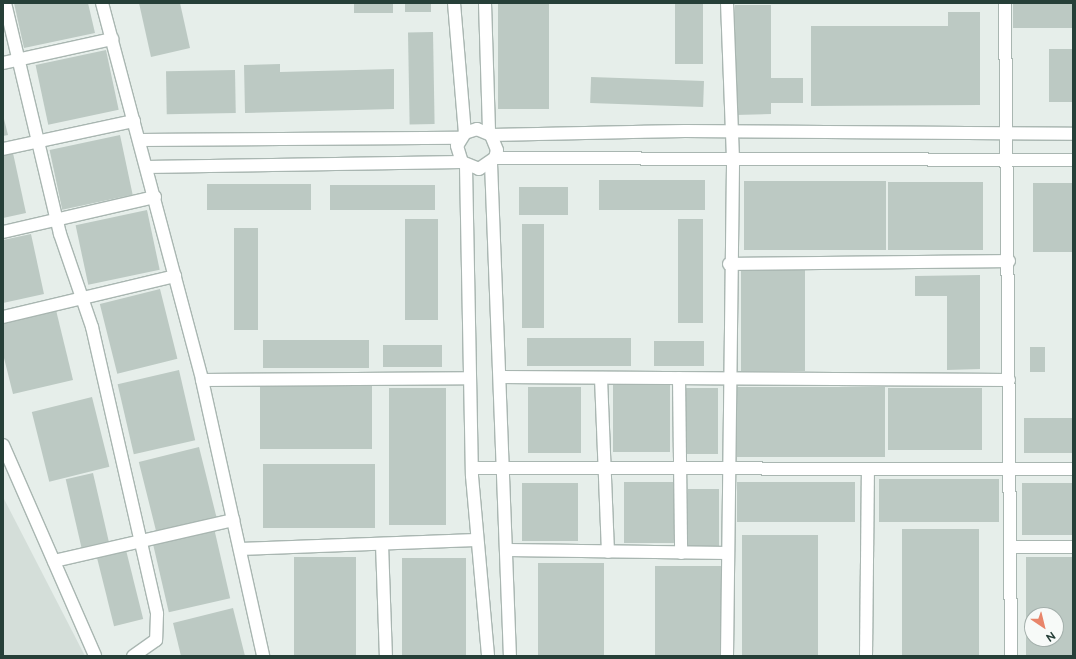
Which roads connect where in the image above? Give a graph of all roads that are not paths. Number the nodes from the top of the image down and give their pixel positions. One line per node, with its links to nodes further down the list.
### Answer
1 (5, 3): 8 (street)
2 (102, 3): 7 (street)
3 (454, 3): 15 (street)
4 (485, 3): 12 (street)
5 (727, 3): 11 (street)
6 (1005, 3): 14 (street)
7 (112, 39): 8 (street); 10 (street)
8 (18, 59): 9 (street); 16 (street)
9 (3, 63)
10 (134, 121): 16 (street); 17 (street)
11 (730, 132): 12 (street); 14 (street); 19 (street)
12 (490, 134): 15 (street); 20 (street)
13 (1073, 134): 14 (street)
14 (1007, 135): 21 (street)
15 (462, 136): 17 (street); 23 (street)
16 (37, 140): 18 (street); 26 (street)
17 (139, 140): 24 (street)
18 (3, 149)
19 (733, 159): 20 (street); 21 (street); 29 (street)
20 (493, 160): 23 (street); 34 (street)
21 (1008, 160): 22 (street); 28 (street)
22 (1073, 160)
23 (464, 164): 24 (street); 33 (street)
24 (146, 167): 25 (street)
25 (155, 197): 26 (street); 30 (street)
26 (57, 221): 27 (street); 31 (street)
27 (3, 232)
28 (1009, 261): 29 (street); 38 (street)
29 (730, 264): 39 (street)
30 (175, 276): 31 (street); 37 (street)
31 (82, 297): 32 (street); 50 (street)
32 (3, 317)
33 (470, 378): 37 (street); 42 (street)
34 (501, 378): 35 (street); 41 (street)
35 (601, 378): 36 (street); 43 (street)
36 (679, 378): 39 (street); 46 (street)
37 (202, 380): 49 (street)
38 (1009, 380): 39 (street); 44 (street)
39 (728, 381): 47 (street)
40 (3, 445): 60 (street)
41 (505, 466): 42 (street); 43 (street); 56 (street)
42 (472, 468): 51 (street)
43 (603, 468): 46 (street); 57 (street)
44 (1009, 469): 45 (street); 48 (street); 53 (street)
45 (1073, 469)
46 (680, 470): 47 (street); 58 (street)
47 (728, 470): 48 (street); 59 (street)
48 (868, 470): 68 (street)
49 (233, 520): 50 (street); 55 (street)
50 (140, 540): 60 (street); 62 (street)
51 (476, 540): 52 (street); 65 (street)
52 (382, 544): 55 (street); 64 (street)
53 (1010, 547): 54 (street); 69 (street)
54 (1073, 547)
55 (240, 549): 63 (street)
56 (508, 550): 57 (street); 66 (street)
57 (608, 552): 58 (street)
58 (682, 553): 59 (street)
59 (728, 553): 67 (street)
60 (54, 562): 61 (street)
61 (95, 656)
62 (133, 656)
63 (263, 656)
64 (386, 656)
65 (488, 656)
66 (510, 656)
67 (727, 656)
68 (866, 656)
69 (1012, 656)

